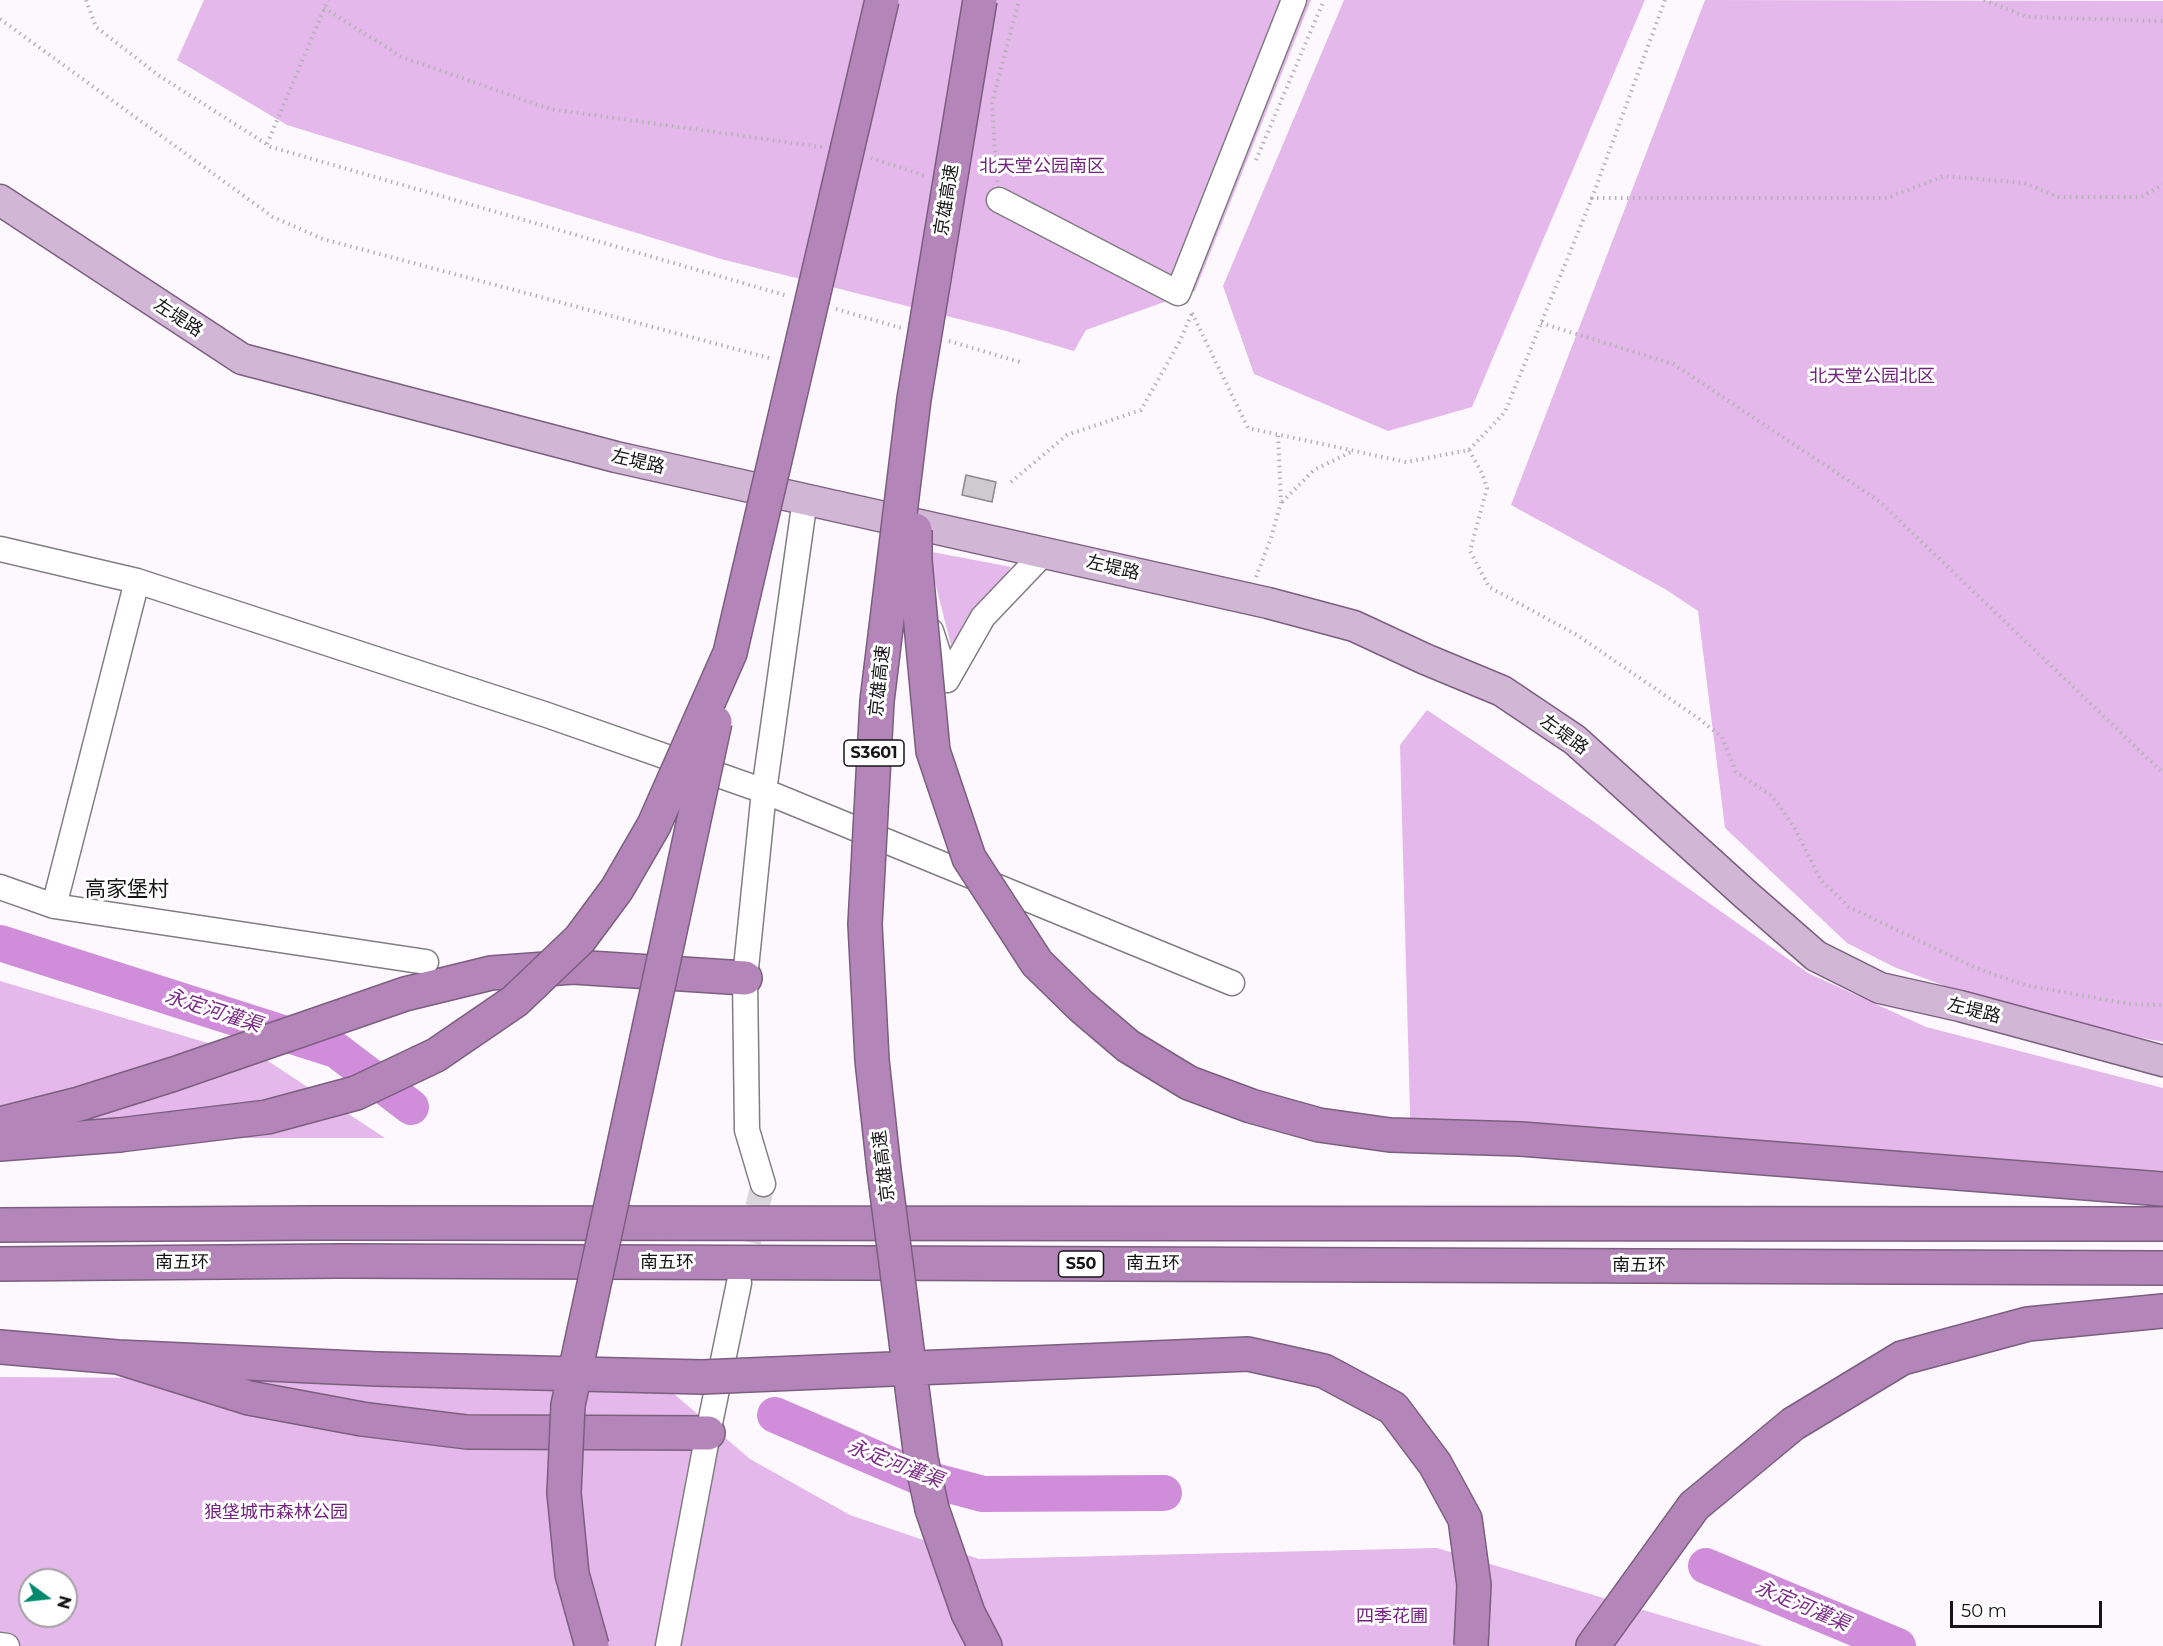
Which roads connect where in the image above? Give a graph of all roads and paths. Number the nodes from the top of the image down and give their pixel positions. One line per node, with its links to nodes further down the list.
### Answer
1 (86, 0): 12 (path)
2 (328, 0): 9 (path)
3 (882, 0): 39 (highway, bridge)
4 (980, 0): 28 (highway, 京雄高速 / S3601, bridge)
5 (1019, 0): 19 (path)
6 (1294, 0): 19 (street)
7 (1665, 0): 17 (path)
8 (1984, 0): 11 (path)
9 (324, 8): 12 (path); 13 (path)
10 (0, 19): 26 (path)
11 (2163, 21)
12 (267, 144): 20 (path)
13 (829, 148)
14 (863, 155): 15 (path)
15 (931, 177)
16 (2163, 185): 17 (path)
17 (1592, 198): 23 (path)
18 (0, 200): 32 (main road, 左堤路)
19 (999, 200)
20 (796, 298)
21 (830, 307): 24 (path)
22 (1192, 313): 29 (path)
23 (1541, 323): 30 (path); 40 (path)
24 (908, 330)
25 (942, 339): 27 (path)
26 (779, 360)
27 (1020, 362)
28 (914, 399): 52 (highway, bridge); 66 (highway, 京雄高速 / S3601, bridge)
29 (1278, 435): 31 (path); 33 (path)
30 (1468, 450): 31 (path); 47 (path)
31 (1354, 451): 33 (path)
32 (805, 499): 34 (main road, 左堤路); 41 (street)
33 (1281, 502): 38 (path)
34 (884, 517): 36 (main road, 左堤路); 36 (street)
35 (0, 549): 37 (street)
36 (1044, 553): 38 (main road, 左堤路)
37 (137, 581): 41 (street); 43 (street)
38 (1248, 598): 48 (main road, 左堤路)
39 (730, 653): 50 (highway, bridge); 64 (highway, bridge)
40 (2163, 773)
41 (764, 790): 45 (street); 46 (street)
42 (0, 887): 43 (street)
43 (54, 906): 44 (street)
44 (426, 962)
45 (745, 978): 49 (highway); 51 (street)
46 (1232, 983)
47 (2163, 1005)
48 (2163, 1061)
49 (0, 1124)
50 (0, 1144)
51 (762, 1184)
52 (2163, 1189)
53 (0, 1224): 54 (highway)
54 (2163, 1224)
55 (0, 1264): 56 (highway, 南五环 / S50)
56 (2163, 1268)
57 (739, 1283): 61 (street)
58 (2163, 1311): 68 (highway)
59 (0, 1347): 60 (highway)
60 (117, 1357): 61 (highway); 67 (highway, bridge)
61 (708, 1433): 65 (street)
62 (0, 1645): 63 (street)
63 (7, 1646)
64 (592, 1646)
65 (668, 1646)
66 (985, 1646)
67 (1471, 1646)
68 (1593, 1646)

